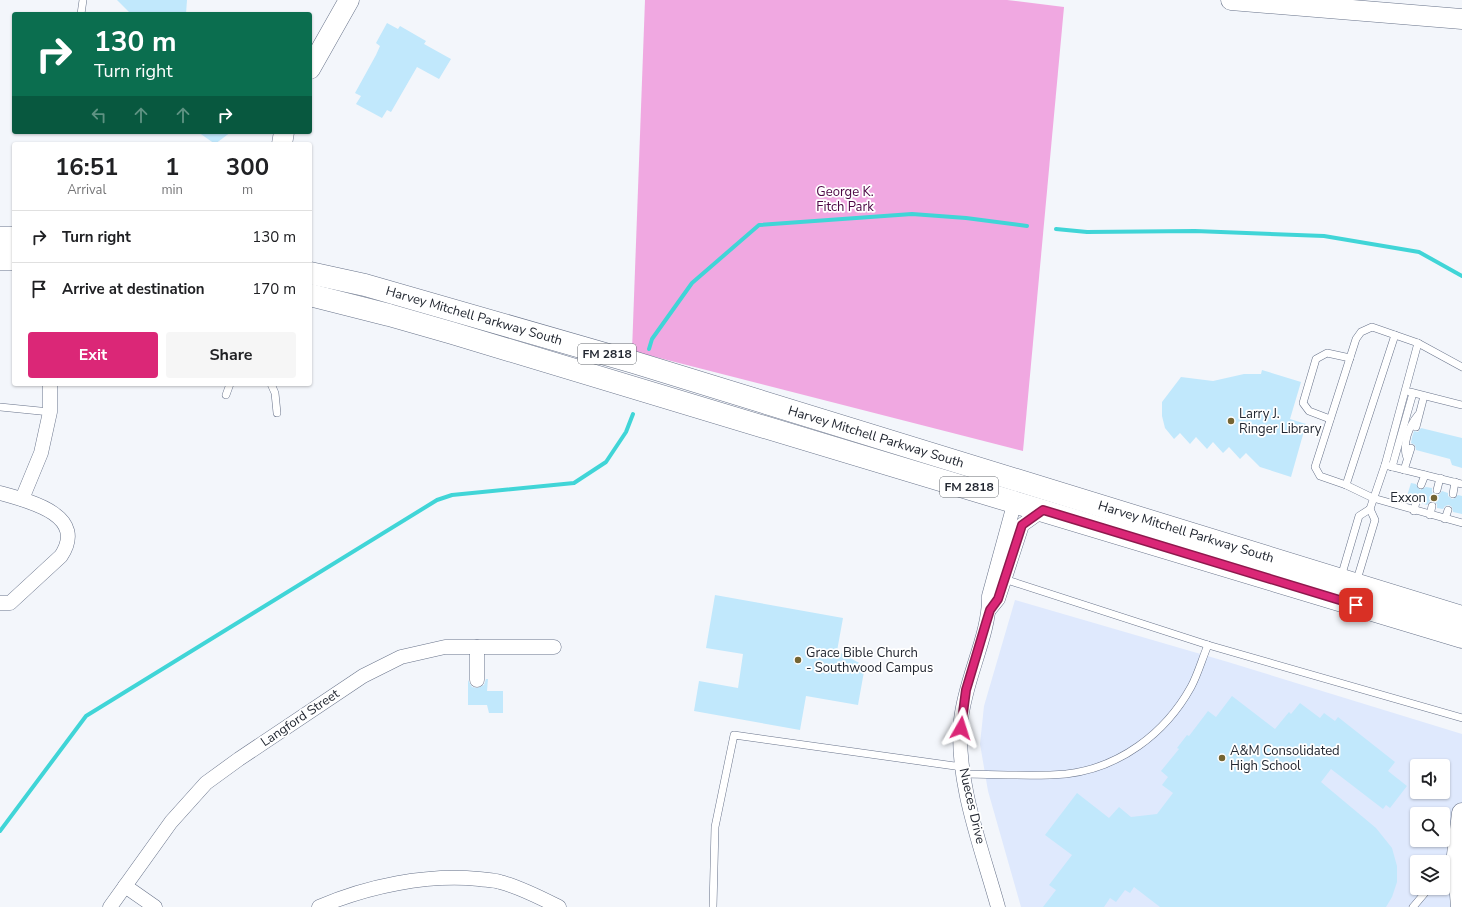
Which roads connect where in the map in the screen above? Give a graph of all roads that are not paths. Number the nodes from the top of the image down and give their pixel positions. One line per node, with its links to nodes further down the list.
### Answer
1 (83, 0): 5 (lane)
2 (1231, 0): 4 (street)
3 (343, 2): 7 (street)
4 (1266, 2): 6 (street)
5 (81, 12)
6 (1462, 19)
7 (312, 65)
8 (0, 238): 9 (highway)
9 (12, 238)
10 (0, 259): 11 (highway)
11 (12, 259)
12 (312, 272): 41 (highway, Harvey Mitchell Parkway South / FM 2818)
13 (312, 295): 47 (highway, Harvey Mitchell Parkway South / FM 2818)
14 (1394, 335): 15 (lane); 16 (lane); 39 (lane)
15 (1418, 343): 17 (lane); 21 (lane)
16 (1350, 358): 30 (lane); 30 (lane)
17 (1462, 367)
18 (50, 386): 27 (street)
19 (229, 386): 23 (lane)
20 (272, 386): 28 (lane)
21 (1406, 391): 22 (lane); 34 (lane)
22 (1413, 393): 24 (lane); 34 (lane)
23 (226, 395)
24 (1424, 396): 25 (lane); 29 (lane)
25 (1462, 405)
26 (0, 407): 27 (lane)
27 (50, 412): 46 (street)
28 (277, 413)
29 (1418, 415): 31 (lane); 33 (lane)
30 (1330, 419): 39 (lane)
31 (1416, 427)
32 (1410, 448): 33 (lane)
33 (1407, 458): 35 (lane)
34 (1389, 466): 35 (lane); 45 (lane)
35 (1404, 470): 36 (lane)
36 (1425, 475): 37 (lane); 40 (lane)
37 (1440, 478): 38 (lane); 42 (lane)
38 (1459, 483): 44 (lane)
39 (1346, 485): 45 (lane)
40 (1421, 485)
41 (1045, 489): 47 (highway); 58 (highway, Harvey Mitchell Parkway South / FM 2818)
42 (1437, 490)
43 (0, 493): 46 (street)
44 (1453, 494)
45 (1373, 498): 50 (lane); 53 (lane)
46 (22, 499): 59 (street)
47 (1015, 501): 51 (highway, Harvey Mitchell Parkway South / FM 2818); 60 (street, Nueces Drive)
48 (1416, 502): 53 (lane)
49 (1432, 506): 54 (lane)
50 (1370, 509): 58 (lane); 58 (lane)
51 (1043, 510): 57 (street, Nueces Drive); 62 (highway, Harvey Mitchell Parkway South / FM 2818)
52 (1448, 510): 55 (lane)
53 (1414, 511): 54 (lane)
54 (1430, 515): 55 (lane)
55 (1446, 519): 56 (lane)
56 (1462, 521)
57 (1004, 580): 60 (street, Nueces Drive); 63 (lane)
58 (1348, 581): 61 (highway, Harvey Mitchell Parkway South / FM 2818)
59 (0, 603)
60 (990, 610): 68 (street, Nueces Drive)
61 (1455, 611)
62 (1457, 638)
63 (1208, 645): 67 (lane); 68 (lane)
64 (477, 646): 65 (street, Langford Street); 66 (street); 72 (street, Langford Street)
65 (554, 647)
66 (477, 680)
67 (1462, 718)
68 (963, 771): 78 (lane); 79 (street, Nueces Drive)
69 (1462, 813): 70 (street)
70 (1456, 855): 71 (lane); 81 (street)
71 (1450, 862)
72 (125, 886): 74 (street, Langford Street); 75 (street)
73 (1423, 895): 80 (lane)
74 (110, 907)
75 (155, 907)
76 (319, 907): 77 (street)
77 (559, 907)
78 (713, 907)
79 (998, 907)
80 (1413, 907)
81 (1461, 907)

